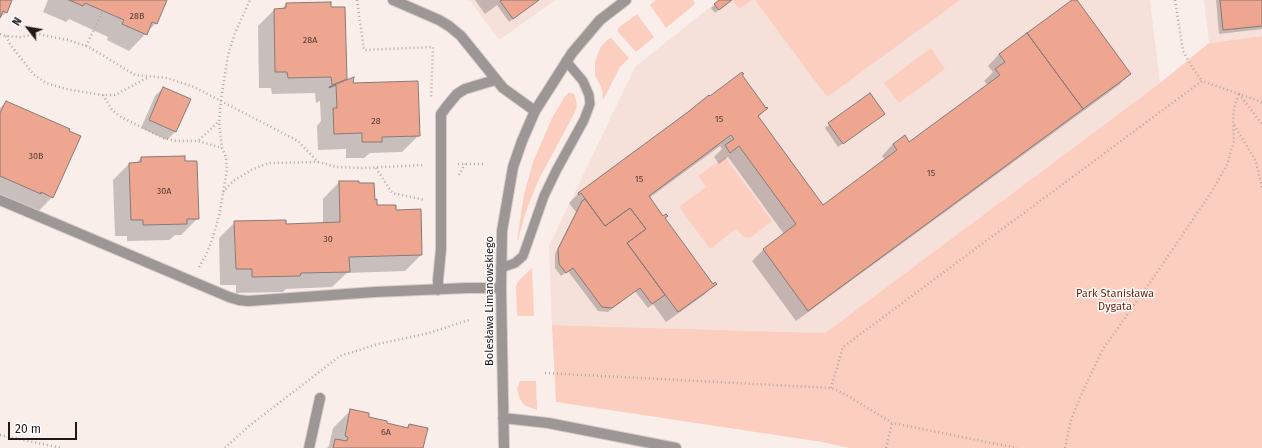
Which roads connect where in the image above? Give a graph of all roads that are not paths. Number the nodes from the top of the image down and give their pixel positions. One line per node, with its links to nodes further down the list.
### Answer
1 (393, 0): 4 (street)
2 (626, 0): 3 (street, Bolesława Limanowskiego)
3 (566, 61): 5 (street, Bolesława Limanowskiego); 7 (lane)
4 (495, 80): 5 (street); 9 (street)
5 (536, 111): 7 (street, Bolesława Limanowskiego)
6 (0, 200): 9 (street)
7 (501, 268): 8 (street, Bolesława Limanowskiego)
8 (501, 288): 9 (street); 11 (street, Bolesława Limanowskiego)
9 (438, 290)
10 (320, 398): 12 (street)
11 (503, 418): 13 (street, Bolesława Limanowskiego); 14 (street)
12 (309, 448)
13 (504, 448)
14 (676, 448)

